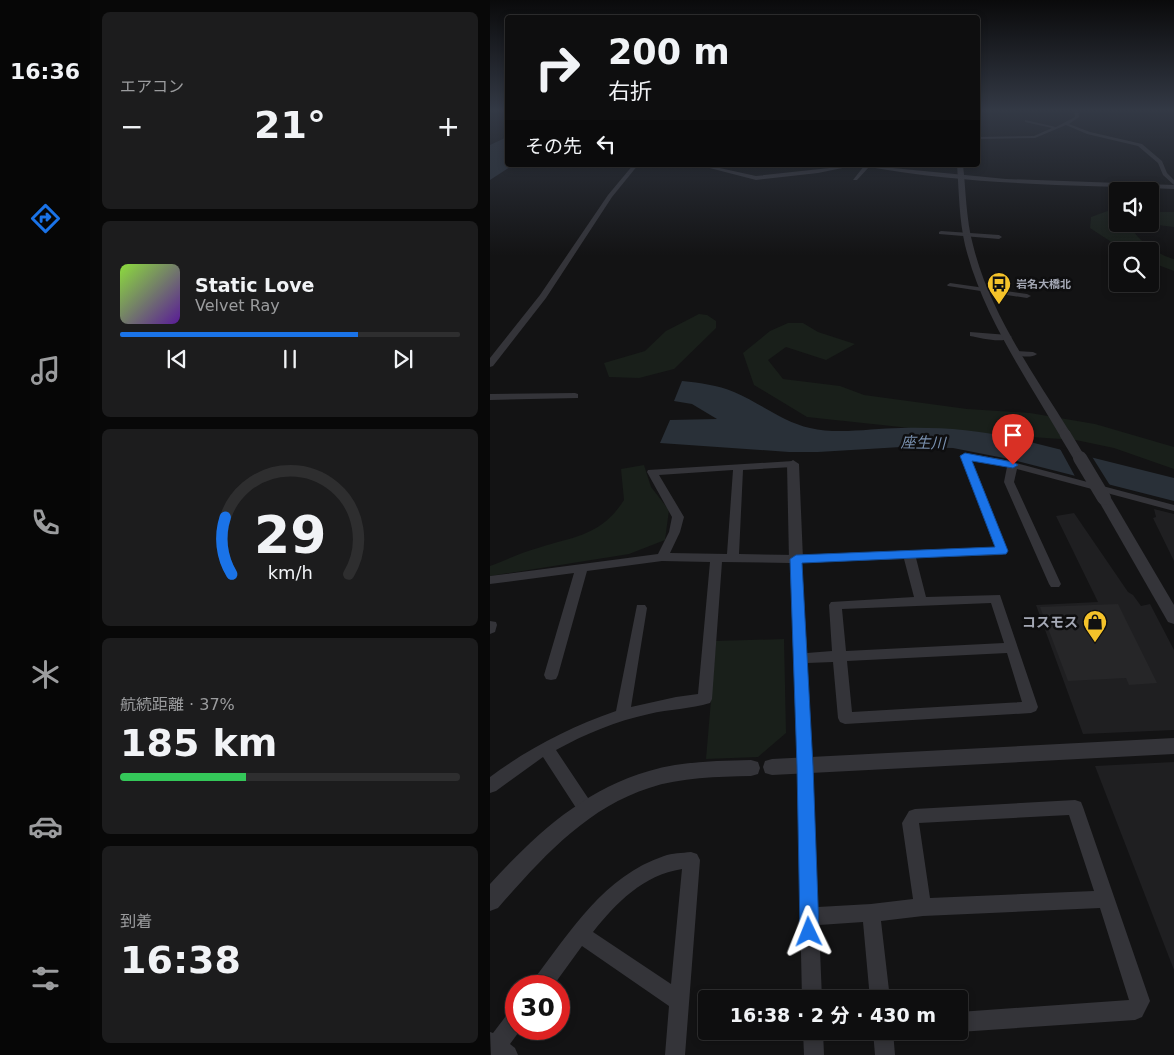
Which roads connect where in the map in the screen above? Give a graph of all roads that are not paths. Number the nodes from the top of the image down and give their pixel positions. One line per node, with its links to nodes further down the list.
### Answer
1 (1155, 158): 10 (street)
2 (634, 167): 22 (street)
3 (708, 167): 4 (street)
4 (844, 167)
5 (864, 167): 9 (street)
6 (882, 167): 8 (street)
7 (960, 167): 8 (street)
8 (961, 177): 11 (street); 13 (street)
9 (855, 179)
10 (1174, 182)
11 (1174, 187)
12 (941, 233): 13 (street)
13 (967, 235): 14 (street); 16 (street)
14 (1000, 237)
15 (950, 285): 16 (street)
16 (984, 290): 17 (street); 19 (street)
17 (1027, 296)
18 (974, 334): 19 (street)
19 (1008, 336): 20 (street)
20 (1018, 353): 21 (street); 39 (street, bridge)
21 (1033, 354)
22 (490, 364)
23 (575, 396): 24 (street)
24 (490, 397)
25 (793, 464): 27 (street); 33 (street)
26 (1013, 465): 28 (street); 29 (street); 36 (street)
27 (738, 467): 30 (street); 32 (street)
28 (1174, 508)
29 (909, 555): 33 (street); 37 (street)
30 (662, 557): 31 (street); 34 (street)
31 (716, 558): 32 (street); 44 (street)
32 (733, 558): 33 (street)
33 (796, 559): 42 (street)
34 (582, 567): 35 (street); 43 (street)
35 (490, 580)
36 (1055, 584)
37 (921, 601): 40 (street); 41 (street)
38 (641, 608): 44 (street)
39 (1174, 618)
40 (1012, 648): 41 (street); 41 (street)
41 (839, 656): 42 (street)
42 (799, 658): 47 (street)
43 (551, 675)
44 (623, 713): 46 (street)
45 (1174, 746): 47 (street)
46 (546, 748): 50 (street); 51 (street)
47 (805, 766): 48 (street); 56 (street)
48 (772, 767): 49 (street)
49 (751, 768): 51 (street)
50 (490, 786)
51 (586, 809): 53 (street)
52 (1105, 899): 54 (street); 54 (street); 62 (street)
53 (490, 900)
54 (923, 907): 55 (street)
55 (871, 913): 56 (street); 60 (street)
56 (809, 916): 59 (street)
57 (581, 935): 58 (street); 61 (street); 61 (street)
58 (550, 975)
59 (812, 990)
60 (879, 990)
61 (680, 1002): 67 (street)
62 (968, 1021)
63 (505, 1036): 66 (street)
64 (813, 1040): 68 (street)
65 (884, 1040): 69 (street)
66 (498, 1047)
67 (675, 1055)
68 (814, 1055)
69 (886, 1055)

